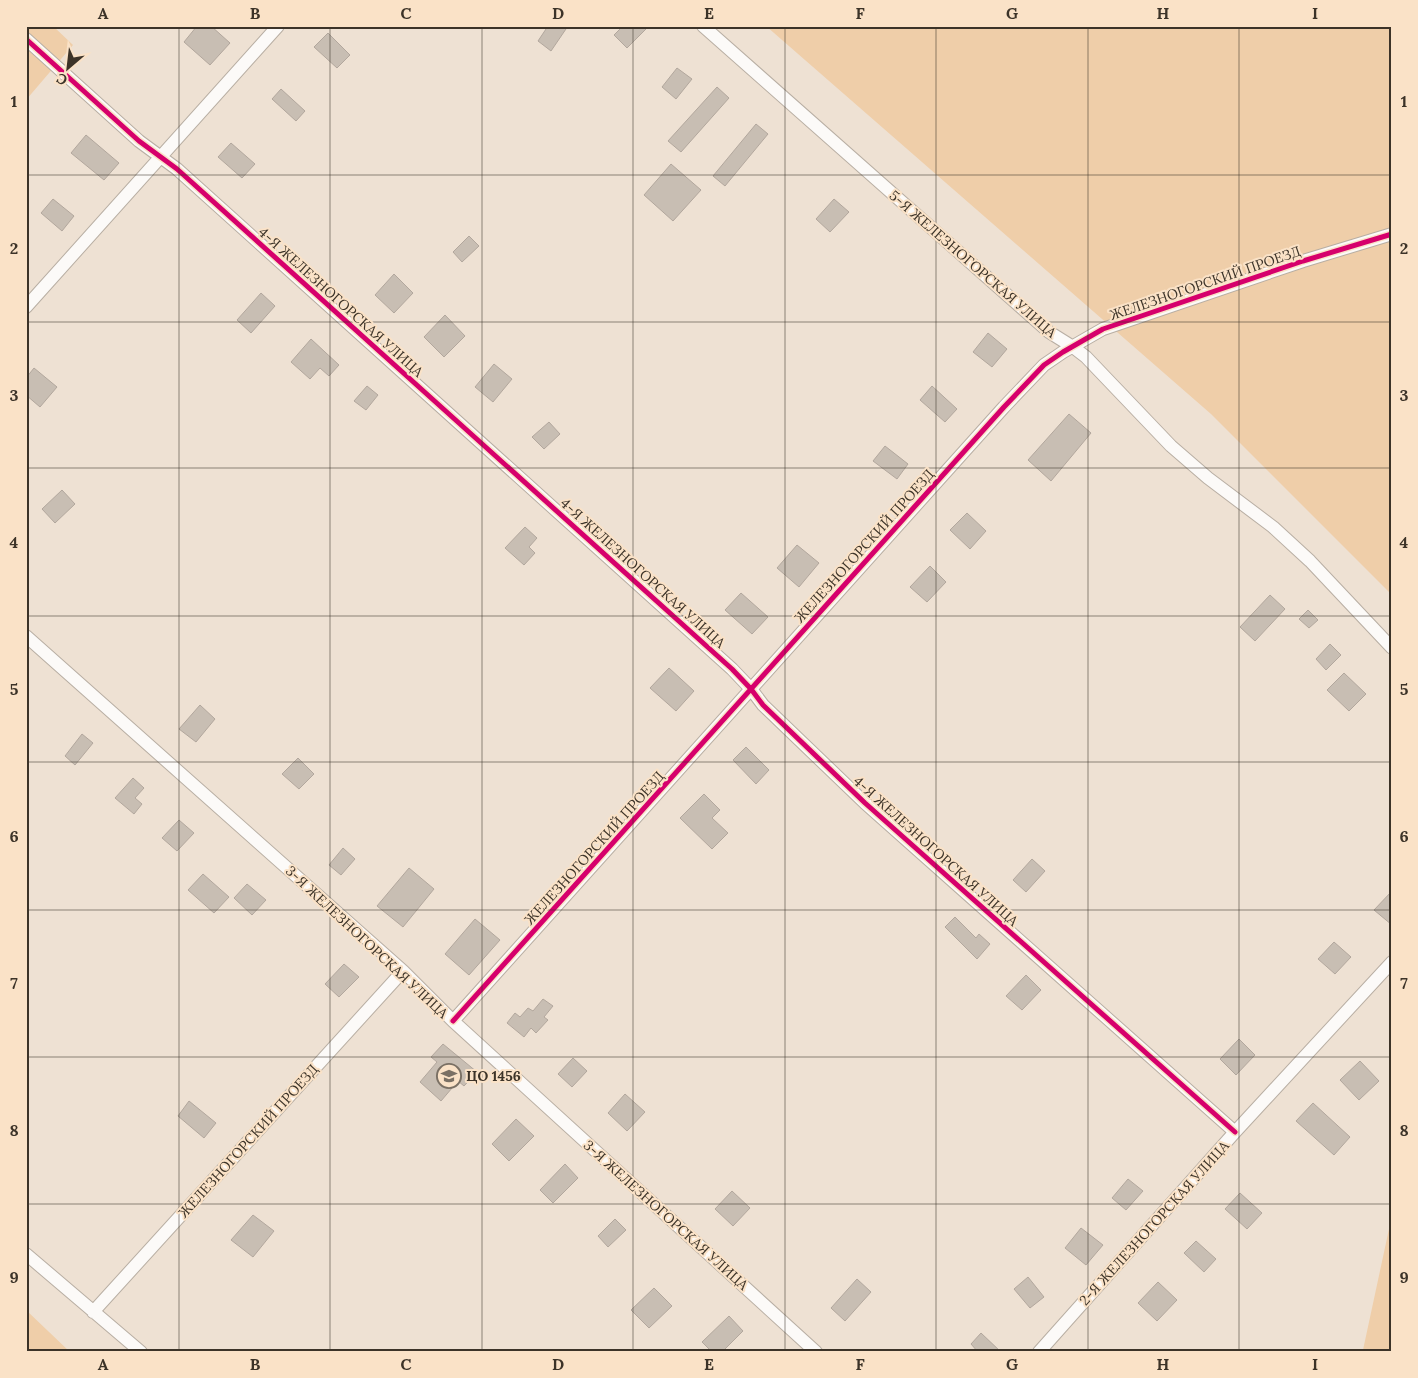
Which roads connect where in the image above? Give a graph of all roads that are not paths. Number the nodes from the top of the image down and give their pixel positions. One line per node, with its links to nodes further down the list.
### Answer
1 (278, 26): 4 (street)
2 (703, 26): 7 (street, 5-Я ЖЕЛЕЗНОГОРСКАЯ УЛИЦА)
3 (26, 38): 4 (street, 4-Я ЖЕЛЕЗНОГОРСКАЯ УЛИЦА)
4 (160, 156): 6 (street); 10 (street, 4-Я ЖЕЛЕЗНОГОРСКАЯ УЛИЦА)
5 (1392, 234): 7 (street, ЖЕЛЕЗНОГОРСКИЙ ПРОЕЗД)
6 (26, 307)
7 (1073, 347): 9 (street, 5-Я ЖЕЛЕЗНОГОРСКАЯ УЛИЦА); 10 (street, ЖЕЛЕЗНОГОРСКИЙ ПРОЕЗД)
8 (26, 636): 12 (street, 3-Я ЖЕЛЕЗНОГОРСКАЯ УЛИЦА)
9 (1392, 648)
10 (751, 689): 13 (street, ЖЕЛЕЗНОГОРСКИЙ ПРОЕЗД); 14 (street, 4-Я ЖЕЛЕЗНОГОРСКАЯ УЛИЦА)
11 (1392, 962): 14 (street, 2-Я ЖЕЛЕЗНОГОРСКАЯ УЛИЦА)
12 (403, 971): 13 (street, 3-Я ЖЕЛЕЗНОГОРСКАЯ УЛИЦА); 16 (street, ЖЕЛЕЗНОГОРСКИЙ ПРОЕЗД)
13 (453, 1021): 18 (street, 3-Я ЖЕЛЕЗНОГОРСКАЯ УЛИЦА)
14 (1236, 1132): 19 (street, 2-Я ЖЕЛЕЗНОГОРСКАЯ УЛИЦА)
15 (26, 1254): 16 (street)
16 (94, 1312): 17 (street)
17 (141, 1352)
18 (816, 1352)
19 (1038, 1352)

